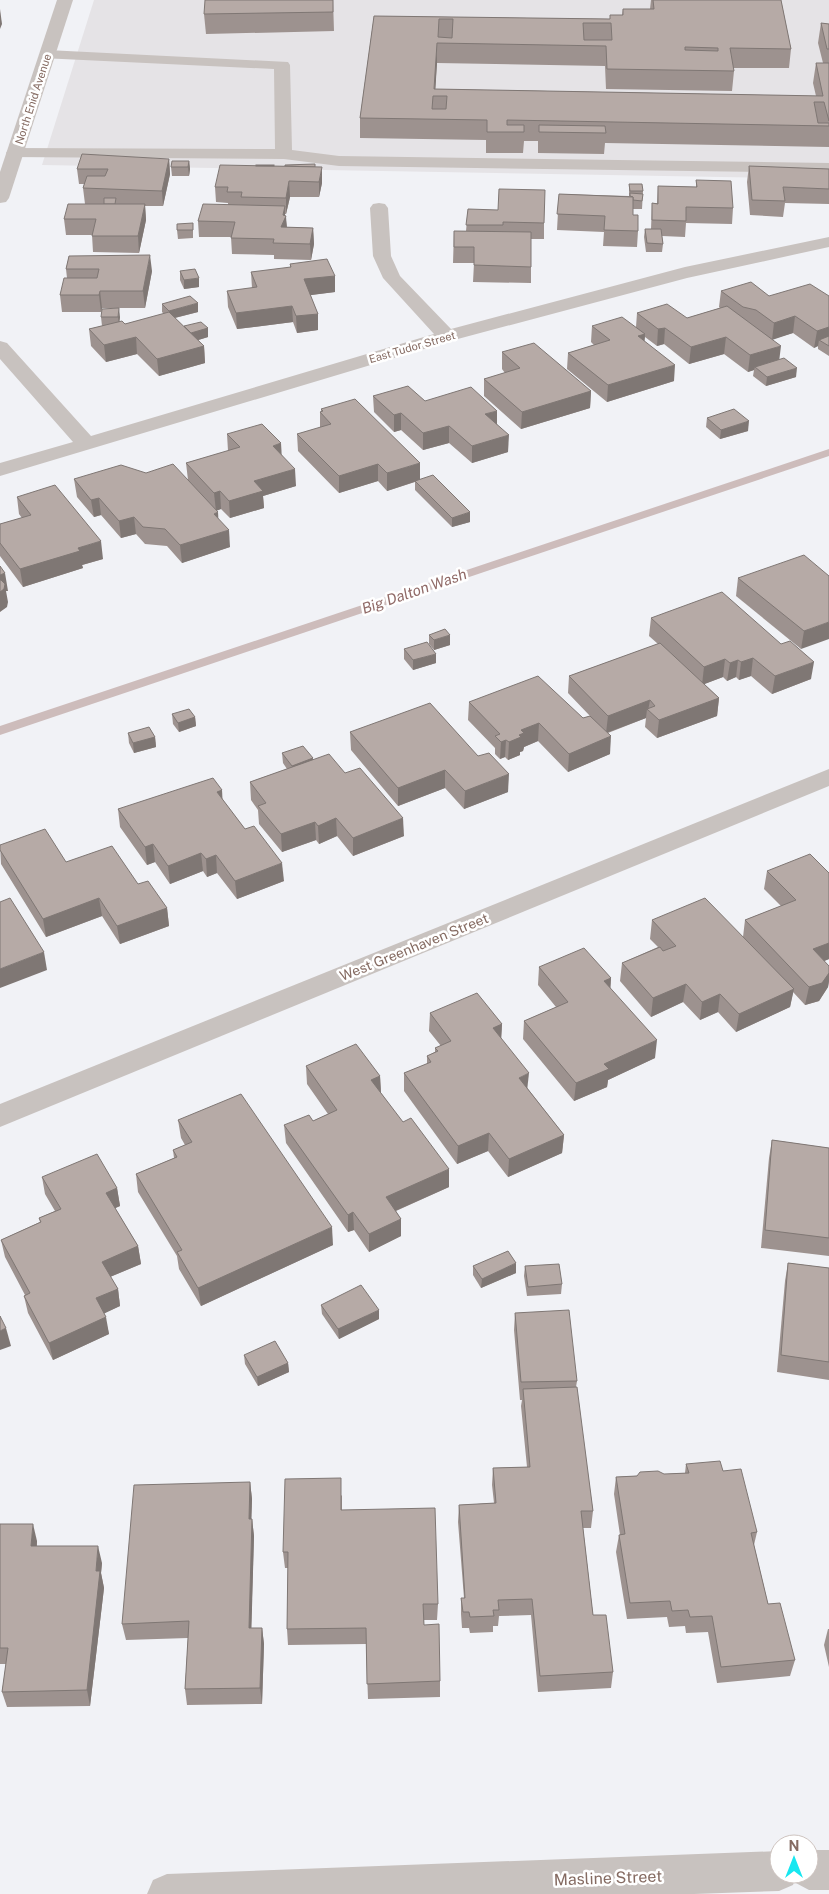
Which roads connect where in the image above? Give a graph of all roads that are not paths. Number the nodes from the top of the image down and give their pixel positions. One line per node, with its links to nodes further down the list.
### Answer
1 (66, 0): 2 (street, North Enid Avenue)
2 (47, 55): 4 (street, North Enid Avenue); 6 (street)
3 (0, 135): 4 (street)
4 (21, 135): 5 (street, North Enid Avenue)
5 (15, 152): 6 (street); 8 (street, North Enid Avenue)
6 (284, 154): 7 (street)
7 (829, 168)
8 (0, 198)
9 (379, 208): 11 (street)
10 (829, 242): 11 (street, East Tudor Street)
11 (447, 336): 13 (street, East Tudor Street)
12 (0, 347): 13 (street)
13 (87, 445): 14 (street, East Tudor Street)
14 (0, 470)
15 (829, 777): 16 (street, West Greenhaven Street)
16 (0, 1116)
17 (769, 1871): 18 (street, Masline Street)
18 (167, 1894)

